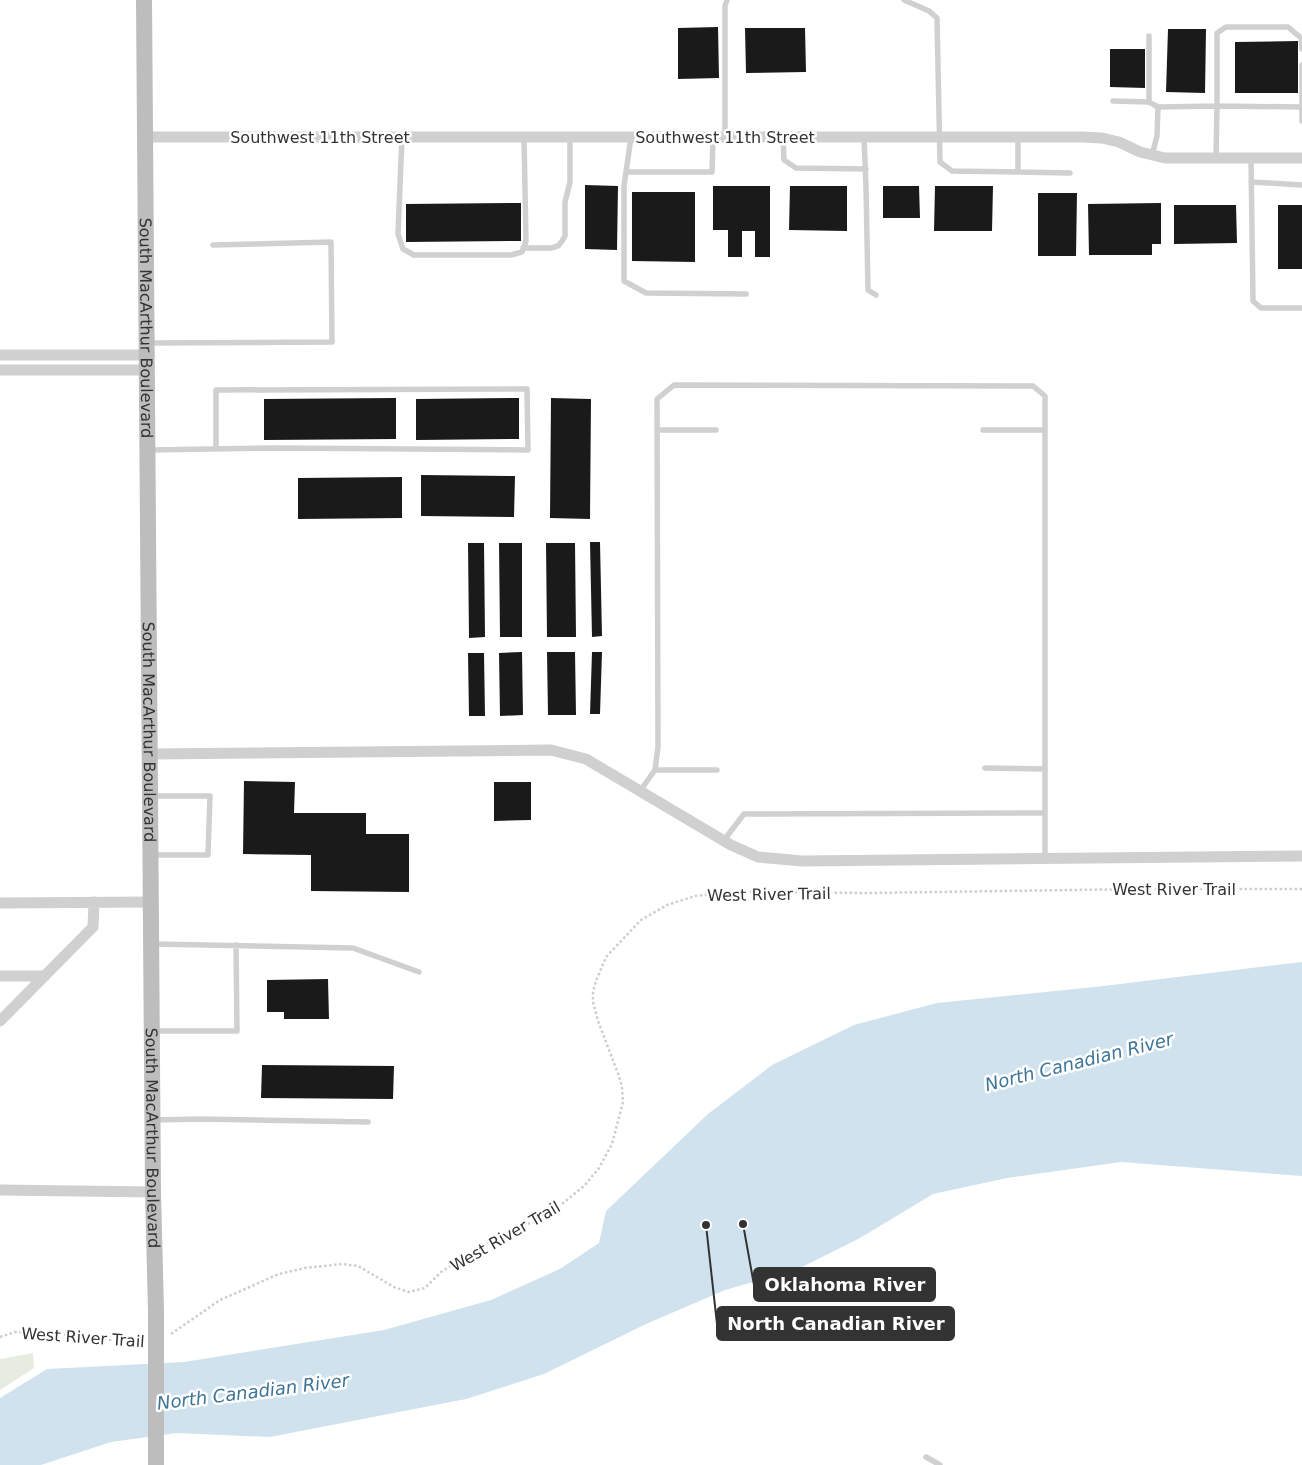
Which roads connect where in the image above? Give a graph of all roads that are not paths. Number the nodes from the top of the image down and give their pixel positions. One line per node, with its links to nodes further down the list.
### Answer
1 (144, 0): 13 (main road, South MacArthur Boulevard)
2 (727, 0): 19 (lane)
3 (904, 0): 22 (lane)
4 (1150, 36): 8 (lane)
5 (1302, 49): 9 (lane)
6 (1302, 64): 10 (lane)
7 (1113, 101): 8 (lane)
8 (1149, 102): 11 (lane)
9 (1217, 106): 10 (lane); 11 (lane); 25 (lane)
10 (1302, 107): 12 (lane)
11 (1158, 108): 24 (lane)
12 (1302, 121)
13 (145, 137): 14 (street, Southwest 11th Street); 40 (main road, South MacArthur Boulevard)
14 (402, 137): 15 (street, Southwest 11th Street); 35 (lane)
15 (524, 137): 16 (street, Southwest 11th Street); 35 (lane)
16 (570, 137): 17 (street, Southwest 11th Street); 35 (lane)
17 (631, 137): 18 (street, Southwest 11th Street); 29 (lane)
18 (713, 137): 19 (street, Southwest 11th Street); 29 (lane)
19 (725, 137): 20 (street, Southwest 11th Street)
20 (783, 137): 21 (street, Southwest 11th Street); 28 (lane)
21 (864, 137): 22 (street, Southwest 11th Street); 28 (lane)
22 (940, 137): 23 (street, Southwest 11th Street); 30 (lane)
23 (1018, 137): 24 (street, Southwest 11th Street); 30 (lane)
24 (1152, 155): 25 (street, Southwest 11th Street)
25 (1216, 158): 26 (street, Southwest 11th Street)
26 (1251, 158): 27 (street, Southwest 11th Street); 32 (lane)
27 (1302, 158)
28 (866, 170): 37 (lane)
29 (626, 172): 36 (lane)
30 (1018, 172): 31 (lane)
31 (1070, 173)
32 (1251, 182): 33 (lane); 38 (lane)
33 (1302, 185)
34 (213, 244): 40 (lane)
35 (524, 248)
36 (746, 294)
37 (876, 295)
38 (1302, 308)
39 (0, 355): 40 (street)
40 (147, 356): 41 (street); 47 (main road, South MacArthur Boulevard)
41 (0, 370)
42 (657, 430): 43 (lane); 45 (lane); 51 (lane)
43 (716, 430)
44 (983, 430): 45 (lane)
45 (1045, 430): 50 (lane)
46 (216, 449): 46 (lane); 47 (lane)
47 (148, 450): 48 (main road, South MacArthur Boulevard)
48 (150, 754): 53 (street); 54 (main road, South MacArthur Boulevard)
49 (985, 768): 50 (lane)
50 (1045, 769): 55 (lane)
51 (655, 770): 52 (lane); 53 (lane)
52 (717, 770)
53 (640, 791): 56 (street)
54 (150, 796): 57 (main road, South MacArthur Boulevard); 57 (lane)
55 (1045, 813): 56 (lane); 59 (lane)
56 (724, 840): 59 (street)
57 (150, 855): 61 (main road, South MacArthur Boulevard)
58 (1302, 856): 59 (street)
59 (1045, 858)
60 (94, 902): 61 (street); 62 (street); 67 (street)
61 (151, 902): 63 (main road, South MacArthur Boulevard)
62 (0, 903)
63 (151, 944): 64 (lane); 69 (main road, South MacArthur Boulevard)
64 (236, 945): 65 (lane); 69 (lane)
65 (419, 972)
66 (0, 976): 67 (street)
67 (45, 976): 68 (street)
68 (0, 1021)
69 (152, 1031): 70 (main road, South MacArthur Boulevard)
70 (152, 1120): 71 (lane); 73 (main road, South MacArthur Boulevard)
71 (368, 1122)
72 (0, 1190): 73 (street)
73 (153, 1192): 75 (main road, South MacArthur Boulevard, bridge)
74 (926, 1457): 76 (lane)
75 (156, 1465)
76 (940, 1465)

